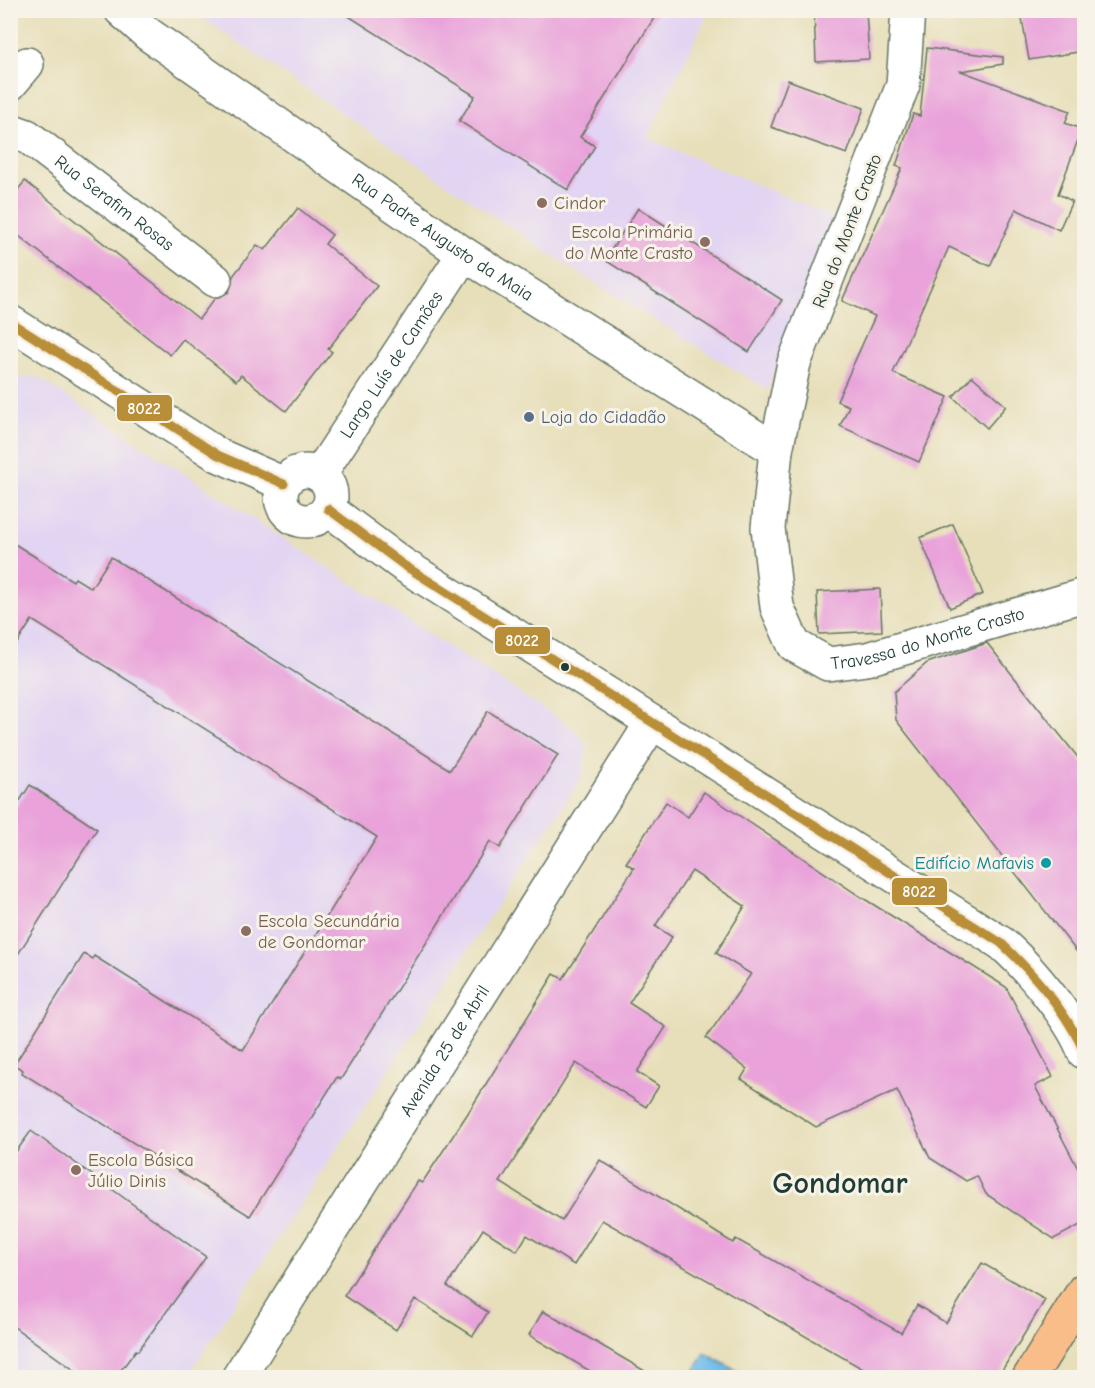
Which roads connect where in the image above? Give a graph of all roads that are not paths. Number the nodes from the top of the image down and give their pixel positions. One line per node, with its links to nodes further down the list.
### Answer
1 (121, 10): 4 (street, Rua Padre Augusto da Maia)
2 (908, 10): 7 (street, Rua do Monte Crasto)
3 (10, 130): 5 (street, Rua Serafim Rosas)
4 (464, 254): 7 (street, Rua Padre Augusto da Maia); 8 (street, Largo Luís de Camões)
5 (215, 280)
6 (10, 322): 9 (street)
7 (776, 450): 11 (street, Travessa do Monte Crasto)
8 (319, 475): 9 (street); 10 (street)
9 (284, 484): 10 (street)
10 (328, 509): 12 (street)
11 (1084, 595)
12 (651, 724): 13 (street); 17 (street, Avenida 25 de Abril)
13 (1035, 979): 14 (street); 15 (street)
14 (1084, 1014)
15 (1084, 1052)
16 (1084, 1290): 18 (main road)
17 (238, 1377)
18 (1029, 1377)

